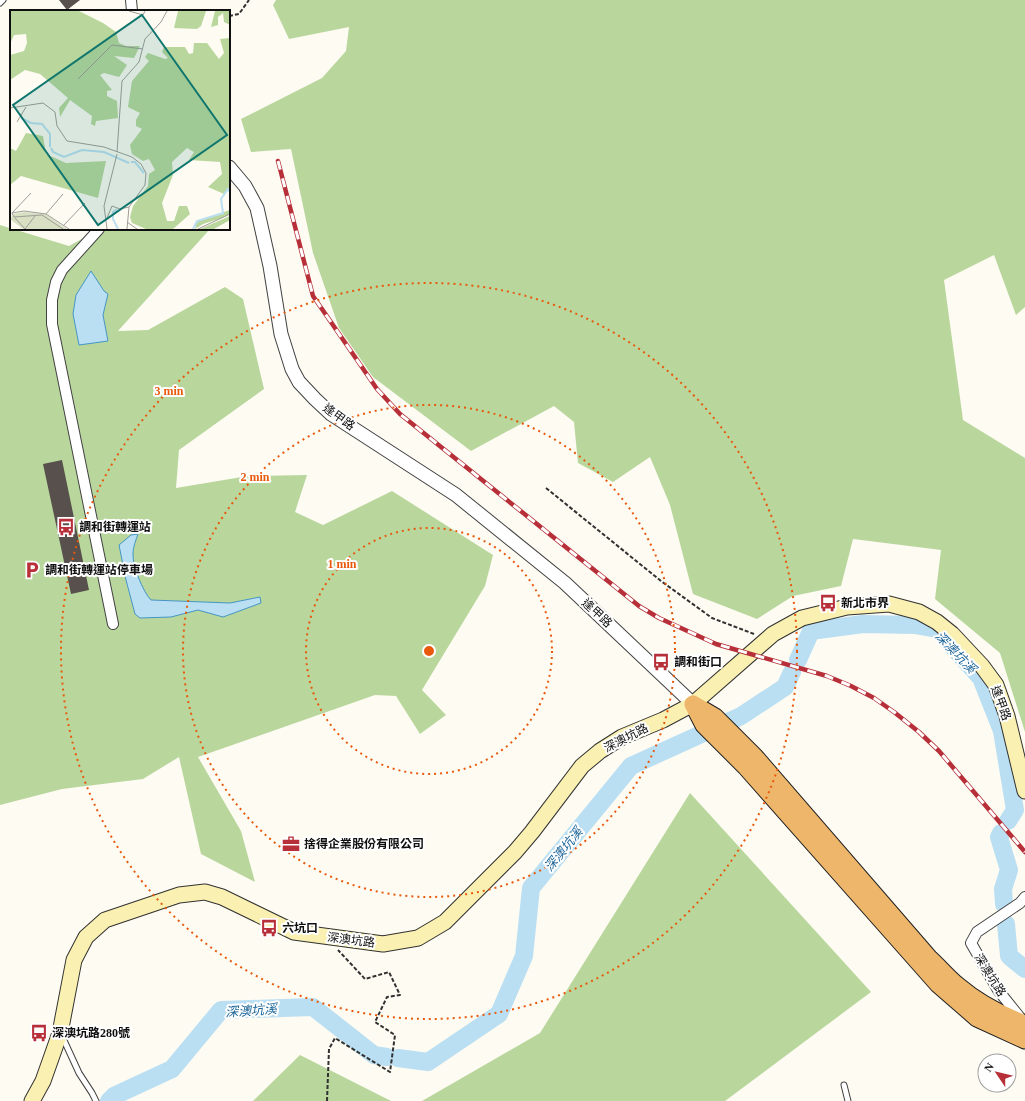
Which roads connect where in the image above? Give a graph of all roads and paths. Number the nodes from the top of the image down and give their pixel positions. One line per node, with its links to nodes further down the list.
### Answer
1 (3, 0): 4 (lane)
2 (131, 0): 5 (street)
3 (249, 0): 6 (path)
4 (0, 3)
5 (132, 10)
6 (230, 16)
7 (230, 168): 12 (street, 逢甲路)
8 (98, 230): 10 (street)
9 (546, 488): 11 (path)
10 (113, 624)
11 (766, 639): 12 (main road, 逢甲路); 13 (main road, 逢甲路)
12 (693, 704): 15 (main road, 深澳坑路); 16 (highway)
13 (1025, 791)
14 (1025, 897): 17 (street, 深澳坑路)
15 (325, 937): 18 (main road, 深澳坑路); 23 (path)
16 (982, 1012): 17 (highway); 19 (highway)
17 (1025, 1023)
18 (60, 1033): 21 (main road, 深澳坑路); 22 (lane)
19 (1025, 1040)
20 (844, 1085): 24 (lane)
21 (32, 1101)
22 (96, 1101)
23 (326, 1101)
24 (848, 1101)

